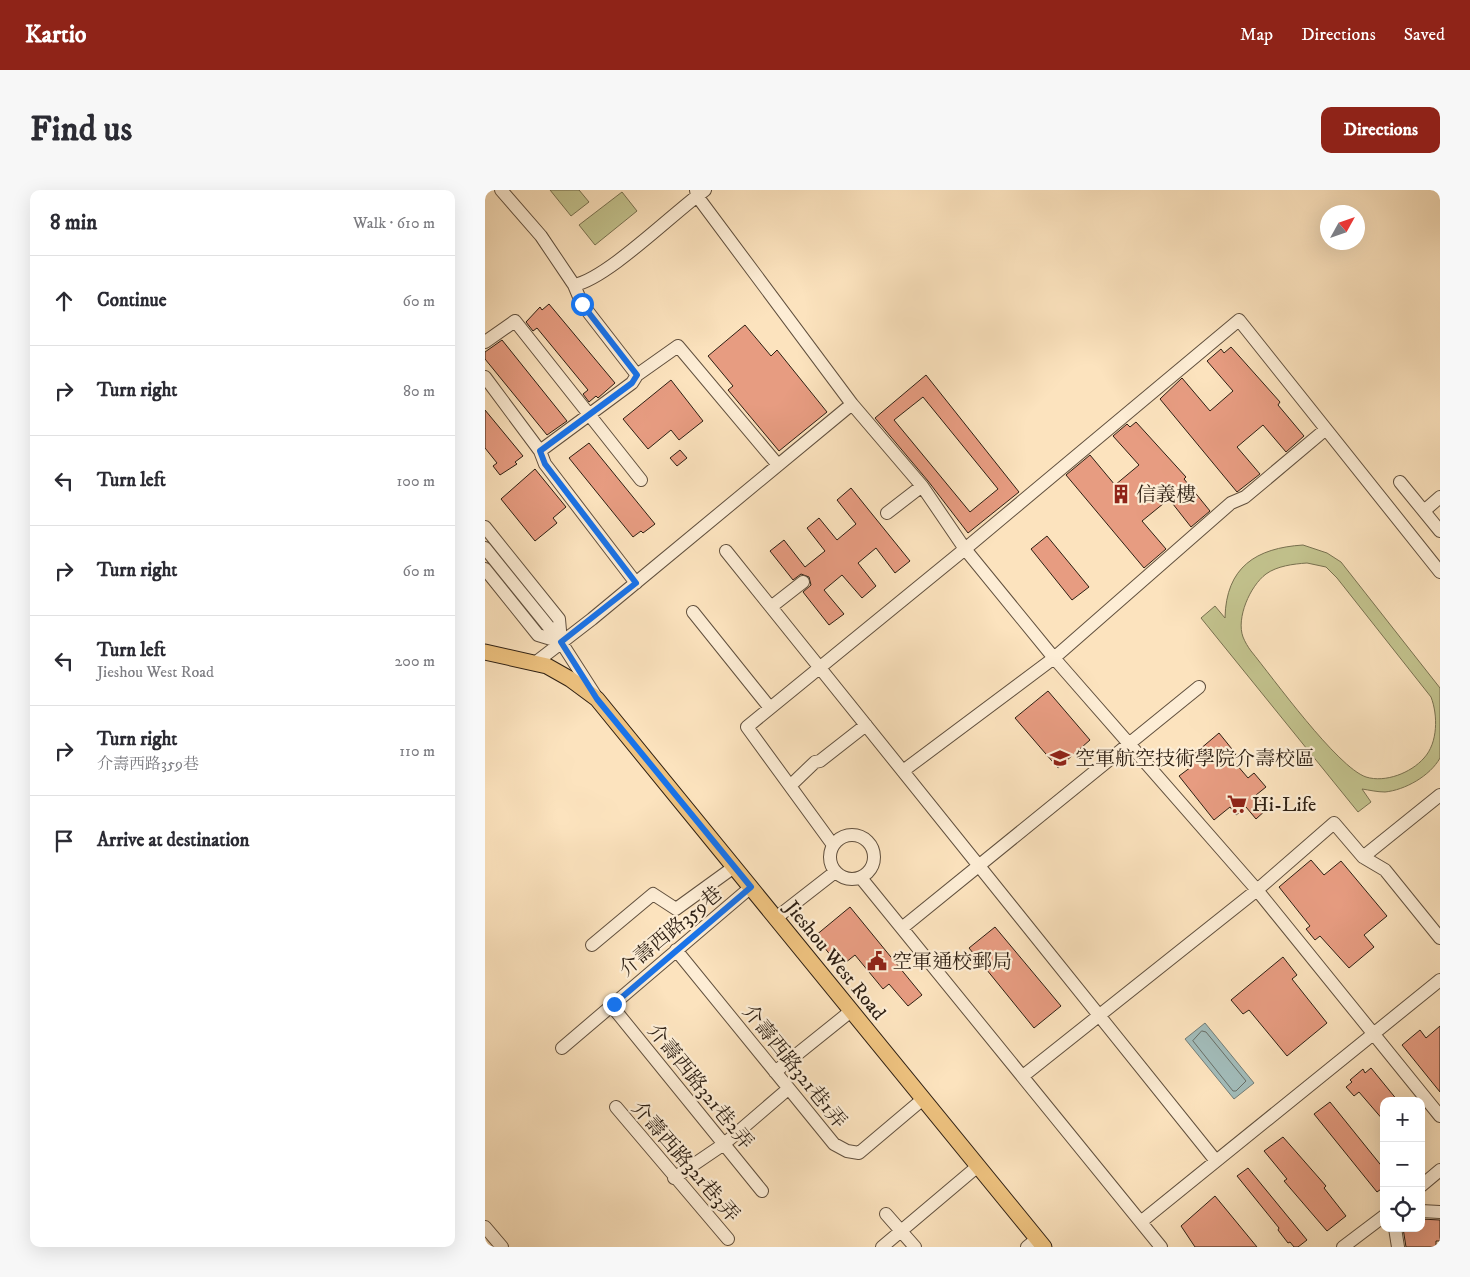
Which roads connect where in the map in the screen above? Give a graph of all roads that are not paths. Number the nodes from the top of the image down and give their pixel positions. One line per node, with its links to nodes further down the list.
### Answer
1 (501, 190): 3 (street)
2 (700, 192): 3 (street); 7 (street)
3 (574, 285): 5 (street)
4 (485, 342): 8 (street)
5 (637, 375): 8 (street); 11 (street)
6 (485, 377): 10 (street)
7 (852, 404): 11 (street); 14 (street)
8 (590, 414): 10 (street); 12 (street)
9 (1326, 429): 21 (street); 25 (street); 33 (street)
10 (540, 451): 28 (street)
11 (778, 465): 28 (street)
12 (641, 480)
13 (1400, 482): 16 (street)
14 (922, 486): 17 (street); 21 (street)
15 (1440, 497): 16 (street)
16 (1423, 511): 19 (street)
17 (887, 513)
18 (485, 527): 23 (street, Jieshou West Road)
19 (1440, 531)
20 (485, 548): 26 (street, Jieshou West Road)
21 (965, 549): 33 (street); 35 (street)
22 (726, 551): 29 (street)
23 (518, 568): 26 (street); 31 (street, Jieshou West Road)
24 (485, 569): 26 (street, Jieshou West Road)
25 (1440, 572)
26 (503, 581): 31 (street, Jieshou West Road)
27 (803, 582): 29 (street)
28 (636, 583): 31 (street)
29 (771, 607): 35 (street)
30 (693, 612): 38 (street)
31 (561, 642): 34 (street); 37 (street, Jieshou West Road)
32 (485, 652): 34 (main road, Jieshou West Road)
33 (1054, 658): 40 (street); 41 (street)
34 (535, 662): 37 (main road, Jieshou West Road)
35 (820, 667): 38 (street); 39 (street)
36 (1199, 687): 40 (street)
37 (597, 699): 47 (main road, Jieshou West Road)
38 (770, 708): 42 (street)
39 (866, 725): 41 (street); 42 (street)
40 (1130, 744): 46 (street); 51 (street)
41 (903, 771): 46 (street)
42 (790, 786): 44 (street)
43 (1440, 795): 45 (street)
44 (833, 845): 48 (street); 49 (street)
45 (1363, 857): 51 (street); 54 (street)
46 (979, 865): 53 (street); 60 (street)
47 (734, 867): 50 (main road, Jieshou West Road); 55 (street)
48 (835, 872): 49 (street); 52 (street)
49 (861, 878): 53 (street)
50 (751, 887): 52 (main road, Jieshou West Road); 56 (street, 介壽西路359巷)
51 (1257, 890): 60 (street); 61 (street)
52 (776, 918): 59 (main road, Jieshou West Road)
53 (902, 928): 64 (street)
54 (1440, 938)
55 (592, 945)
56 (676, 950): 58 (street, 介壽西路359巷); 63 (street, 介壽西路321巷1弄)
57 (1440, 980): 61 (street)
58 (614, 1004): 62 (street, 介壽西路359巷); 69 (street, 介壽西路321巷2弄)
59 (851, 1011): 63 (street); 66 (main road, Jieshou West Road)
60 (1099, 1014): 64 (street); 70 (street)
61 (1374, 1033): 68 (street); 70 (street)
62 (562, 1048)
63 (775, 1072): 65 (street, 介壽西路321巷1弄)
64 (1023, 1076): 80 (street)
65 (788, 1088): 66 (street, 介壽西路321巷1弄); 69 (street)
66 (923, 1099): 71 (main road, Jieshou West Road)
67 (615, 1107): 73 (street, 介壽西路321巷3弄)
68 (1440, 1116)
69 (723, 1144): 73 (street); 75 (street, 介壽西路321巷2弄)
70 (1216, 1161): 80 (street)
71 (978, 1166): 82 (street); 85 (main road, Jieshou West Road)
72 (1440, 1170): 74 (street)
73 (674, 1178): 84 (street, 介壽西路321巷3弄)
74 (1425, 1183)
75 (763, 1191)
76 (1425, 1211): 77 (street)
77 (1440, 1212)
78 (886, 1214): 82 (street)
79 (1380, 1219): 90 (street)
80 (1142, 1222): 89 (street)
81 (485, 1227): 86 (street)
82 (901, 1231): 87 (street); 88 (street)
83 (1396, 1232): 91 (street)
84 (728, 1239)
85 (1036, 1244)
86 (502, 1247)
87 (882, 1247)
88 (915, 1247)
89 (1161, 1247)
90 (1343, 1247)
91 (1398, 1247)

